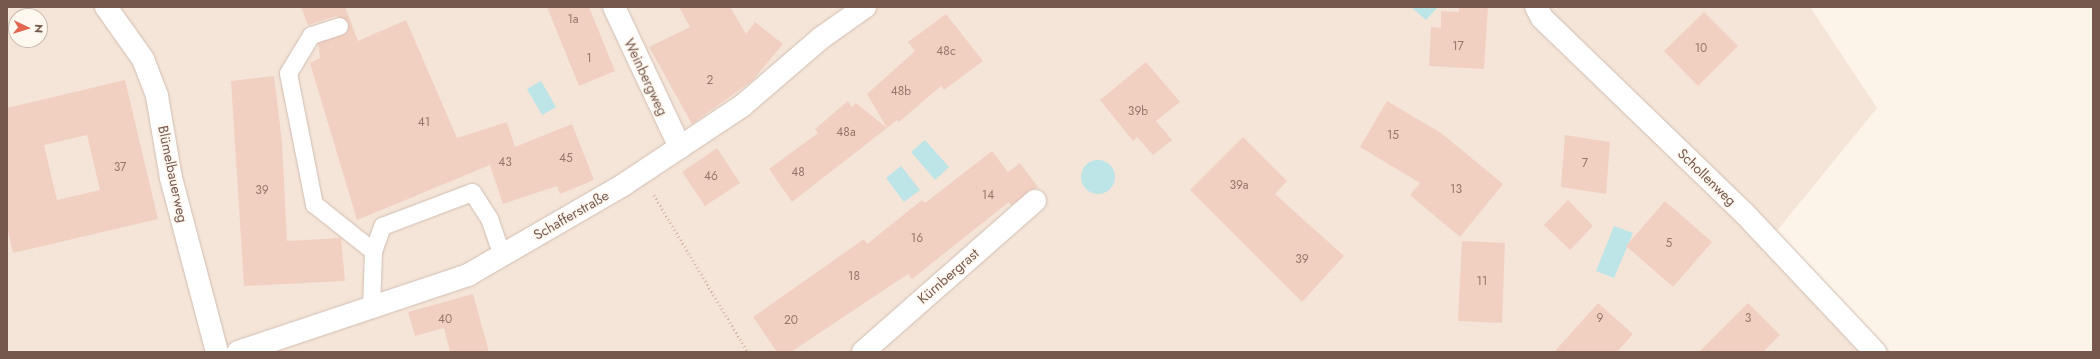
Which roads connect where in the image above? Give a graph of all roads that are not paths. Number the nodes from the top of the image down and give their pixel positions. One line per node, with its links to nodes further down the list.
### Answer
1 (106, 7): 11 (street, Blümelbauerweg)
2 (614, 7): 6 (street, Weinbergweg)
3 (865, 7): 6 (street, Schafferstraße)
4 (1536, 7): 14 (street, Schollenweg)
5 (339, 26): 8 (lane)
6 (680, 147): 9 (street, Schafferstraße)
7 (1036, 201): 13 (street, Kürnbergrast)
8 (373, 251): 9 (lane); 10 (lane)
9 (502, 255): 10 (street, Schafferstraße)
10 (371, 309): 12 (street, Schafferstraße)
11 (217, 352)
12 (238, 352)
13 (863, 352)
14 (1875, 352)

